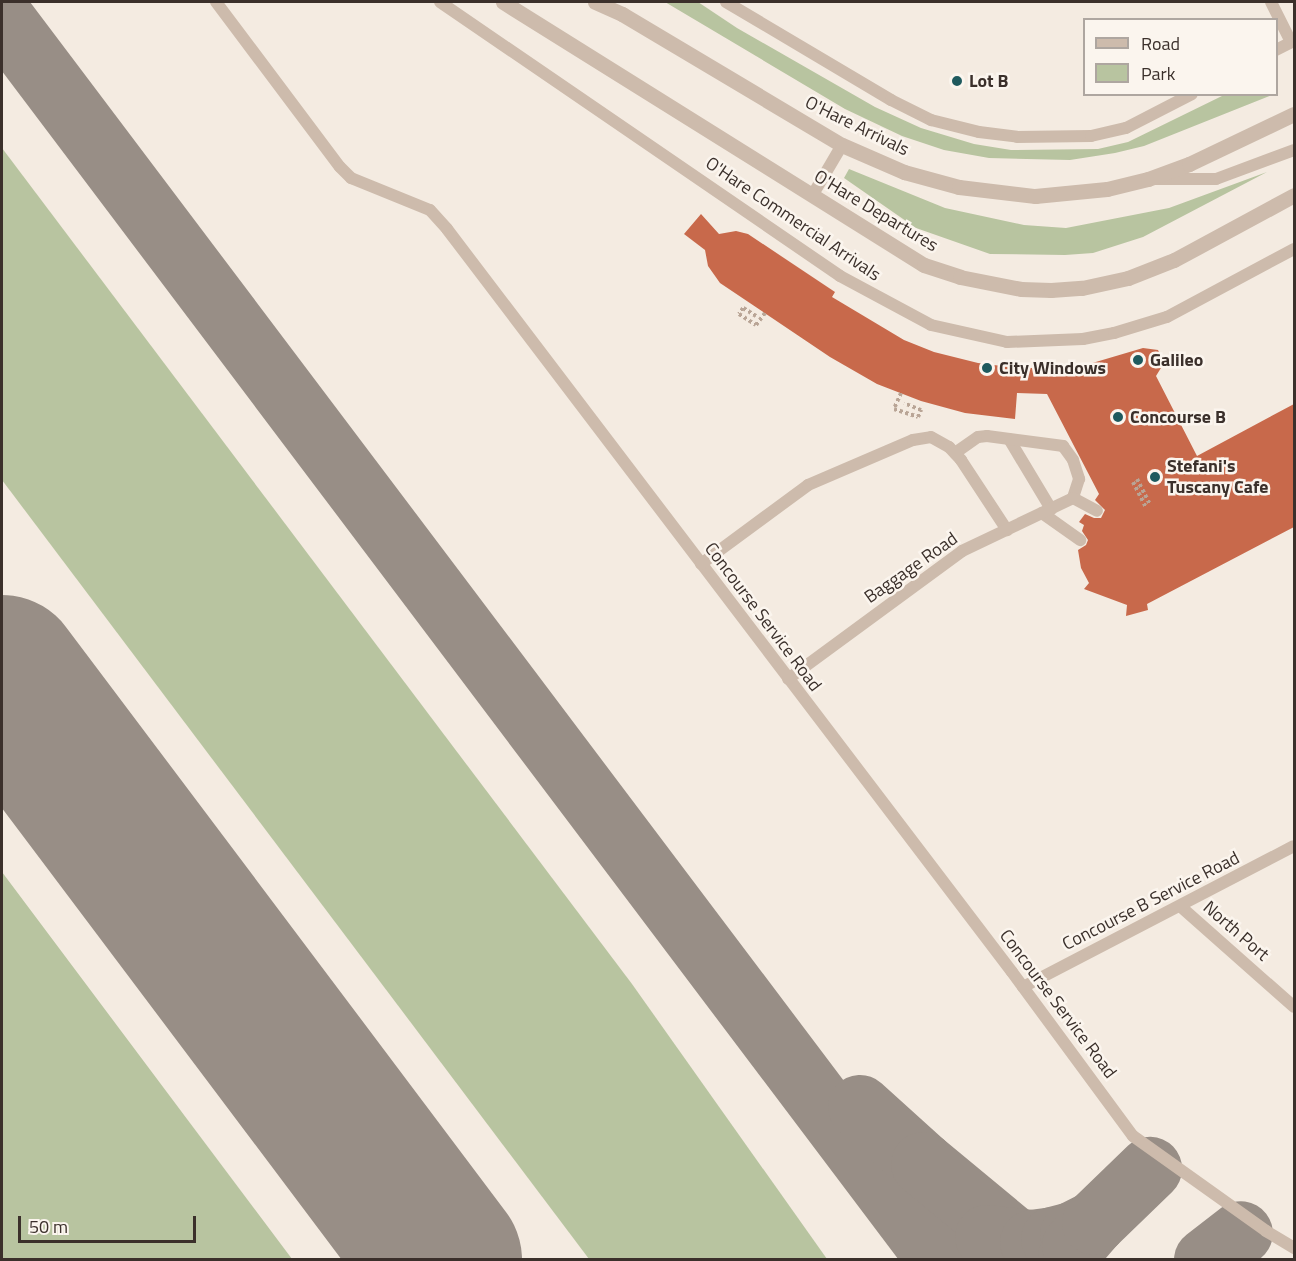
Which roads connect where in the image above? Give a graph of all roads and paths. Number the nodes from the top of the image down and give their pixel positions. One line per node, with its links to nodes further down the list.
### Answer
1 (216, 2): 32 (lane, Concourse Service Road)
2 (440, 2): 18 (lane, O'Hare Commercial Arrivals)
3 (503, 2): 16 (street, O'Hare Departures)
4 (595, 2): 8 (street, O'Hare Arrivals)
5 (609, 2): 8 (street)
6 (726, 2): 11 (lane)
7 (1271, 2): 9 (lane)
8 (622, 14): 13 (street, O'Hare Arrivals)
9 (1293, 41): 10 (lane)
10 (1278, 49)
11 (1188, 96)
12 (1294, 114): 15 (street, O'Hare Arrivals)
13 (842, 145): 15 (street, O'Hare Arrivals); 16 (lane)
14 (1294, 150): 15 (lane)
15 (1148, 179)
16 (812, 196): 17 (street, O'Hare Departures)
17 (1289, 199)
18 (1294, 249)
19 (765, 313): 20 (path)
20 (756, 316)
21 (901, 393): 22 (path)
22 (904, 404)
23 (1009, 439): 24 (lane); 26 (lane); 28 (lane)
24 (955, 453): 30 (lane); 32 (lane)
25 (1135, 480): 27 (path)
26 (1073, 498): 28 (lane, Baggage Road); 29 (lane)
27 (1148, 506)
28 (1047, 511): 30 (lane, Baggage Road); 31 (lane)
29 (1097, 511)
30 (1007, 530): 33 (lane, Baggage Road)
31 (1080, 540)
32 (701, 564): 33 (lane, Concourse Service Road)
33 (788, 679): 36 (lane, Concourse Service Road)
34 (1294, 846): 35 (lane, Concourse B Service Road)
35 (1180, 906): 36 (lane, Concourse B Service Road); 37 (lane, North Port)
36 (1023, 987): 38 (lane, Concourse Service Road)
37 (1294, 1006)
38 (1294, 1248)

